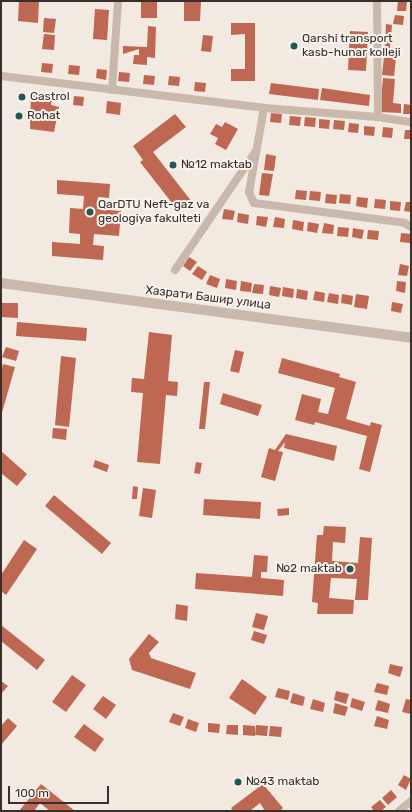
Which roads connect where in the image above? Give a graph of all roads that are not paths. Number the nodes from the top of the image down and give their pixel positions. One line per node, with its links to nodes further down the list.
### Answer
1 (118, 1): 4 (street)
2 (377, 1): 6 (street)
3 (1, 76): 4 (street)
4 (112, 90): 5 (street)
5 (264, 108): 6 (street); 8 (street)
6 (378, 117): 7 (street)
7 (411, 122)
8 (258, 149): 9 (street); 10 (street)
9 (411, 227)
10 (175, 270)
11 (1, 283): 12 (street, Хазрати Башир улица)
12 (411, 338)
13 (411, 801): 14 (street)
14 (399, 811)

